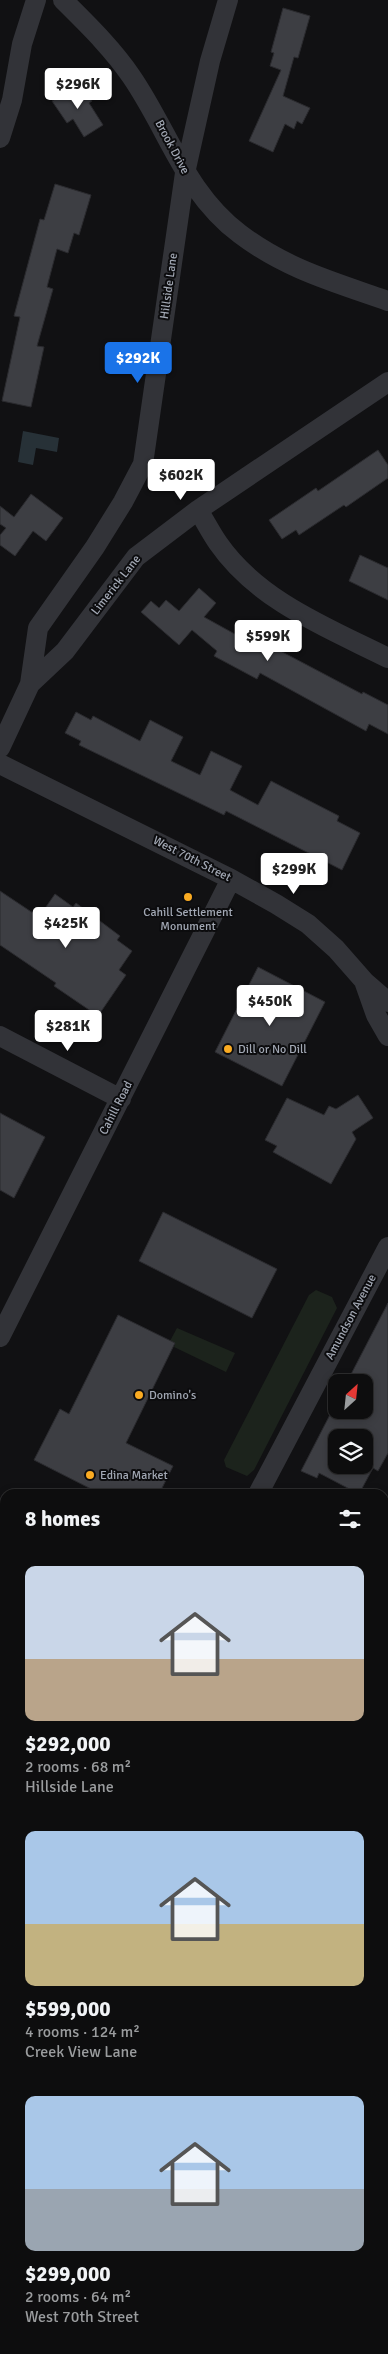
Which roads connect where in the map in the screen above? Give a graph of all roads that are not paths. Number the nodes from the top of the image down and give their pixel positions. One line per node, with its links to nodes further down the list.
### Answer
1 (36, 0): 4 (street)
2 (63, 0): 5 (street, Brook Drive)
3 (228, 0): 5 (street, Hillside Lane)
4 (0, 138)
5 (185, 173): 6 (street, Brook Drive); 10 (street, Hillside Lane)
6 (388, 300)
7 (388, 382): 8 (street, Limerick Lane)
8 (198, 510): 9 (street); 10 (street, Limerick Lane)
9 (388, 658)
10 (30, 684): 11 (street, Hillside Lane)
11 (0, 748)
12 (0, 764): 13 (street, West 70th Street)
13 (231, 878): 14 (street, West 70th Street); 18 (street, Cahill Road)
14 (364, 982): 15 (street, West 70th Street); 17 (street, West 70th Street)
15 (388, 1002)
16 (0, 1036): 18 (street)
17 (388, 1036)
18 (121, 1099): 20 (street, Cahill Road)
19 (388, 1247): 21 (street, Amundson Avenue)
20 (0, 1337)
21 (261, 1489)

